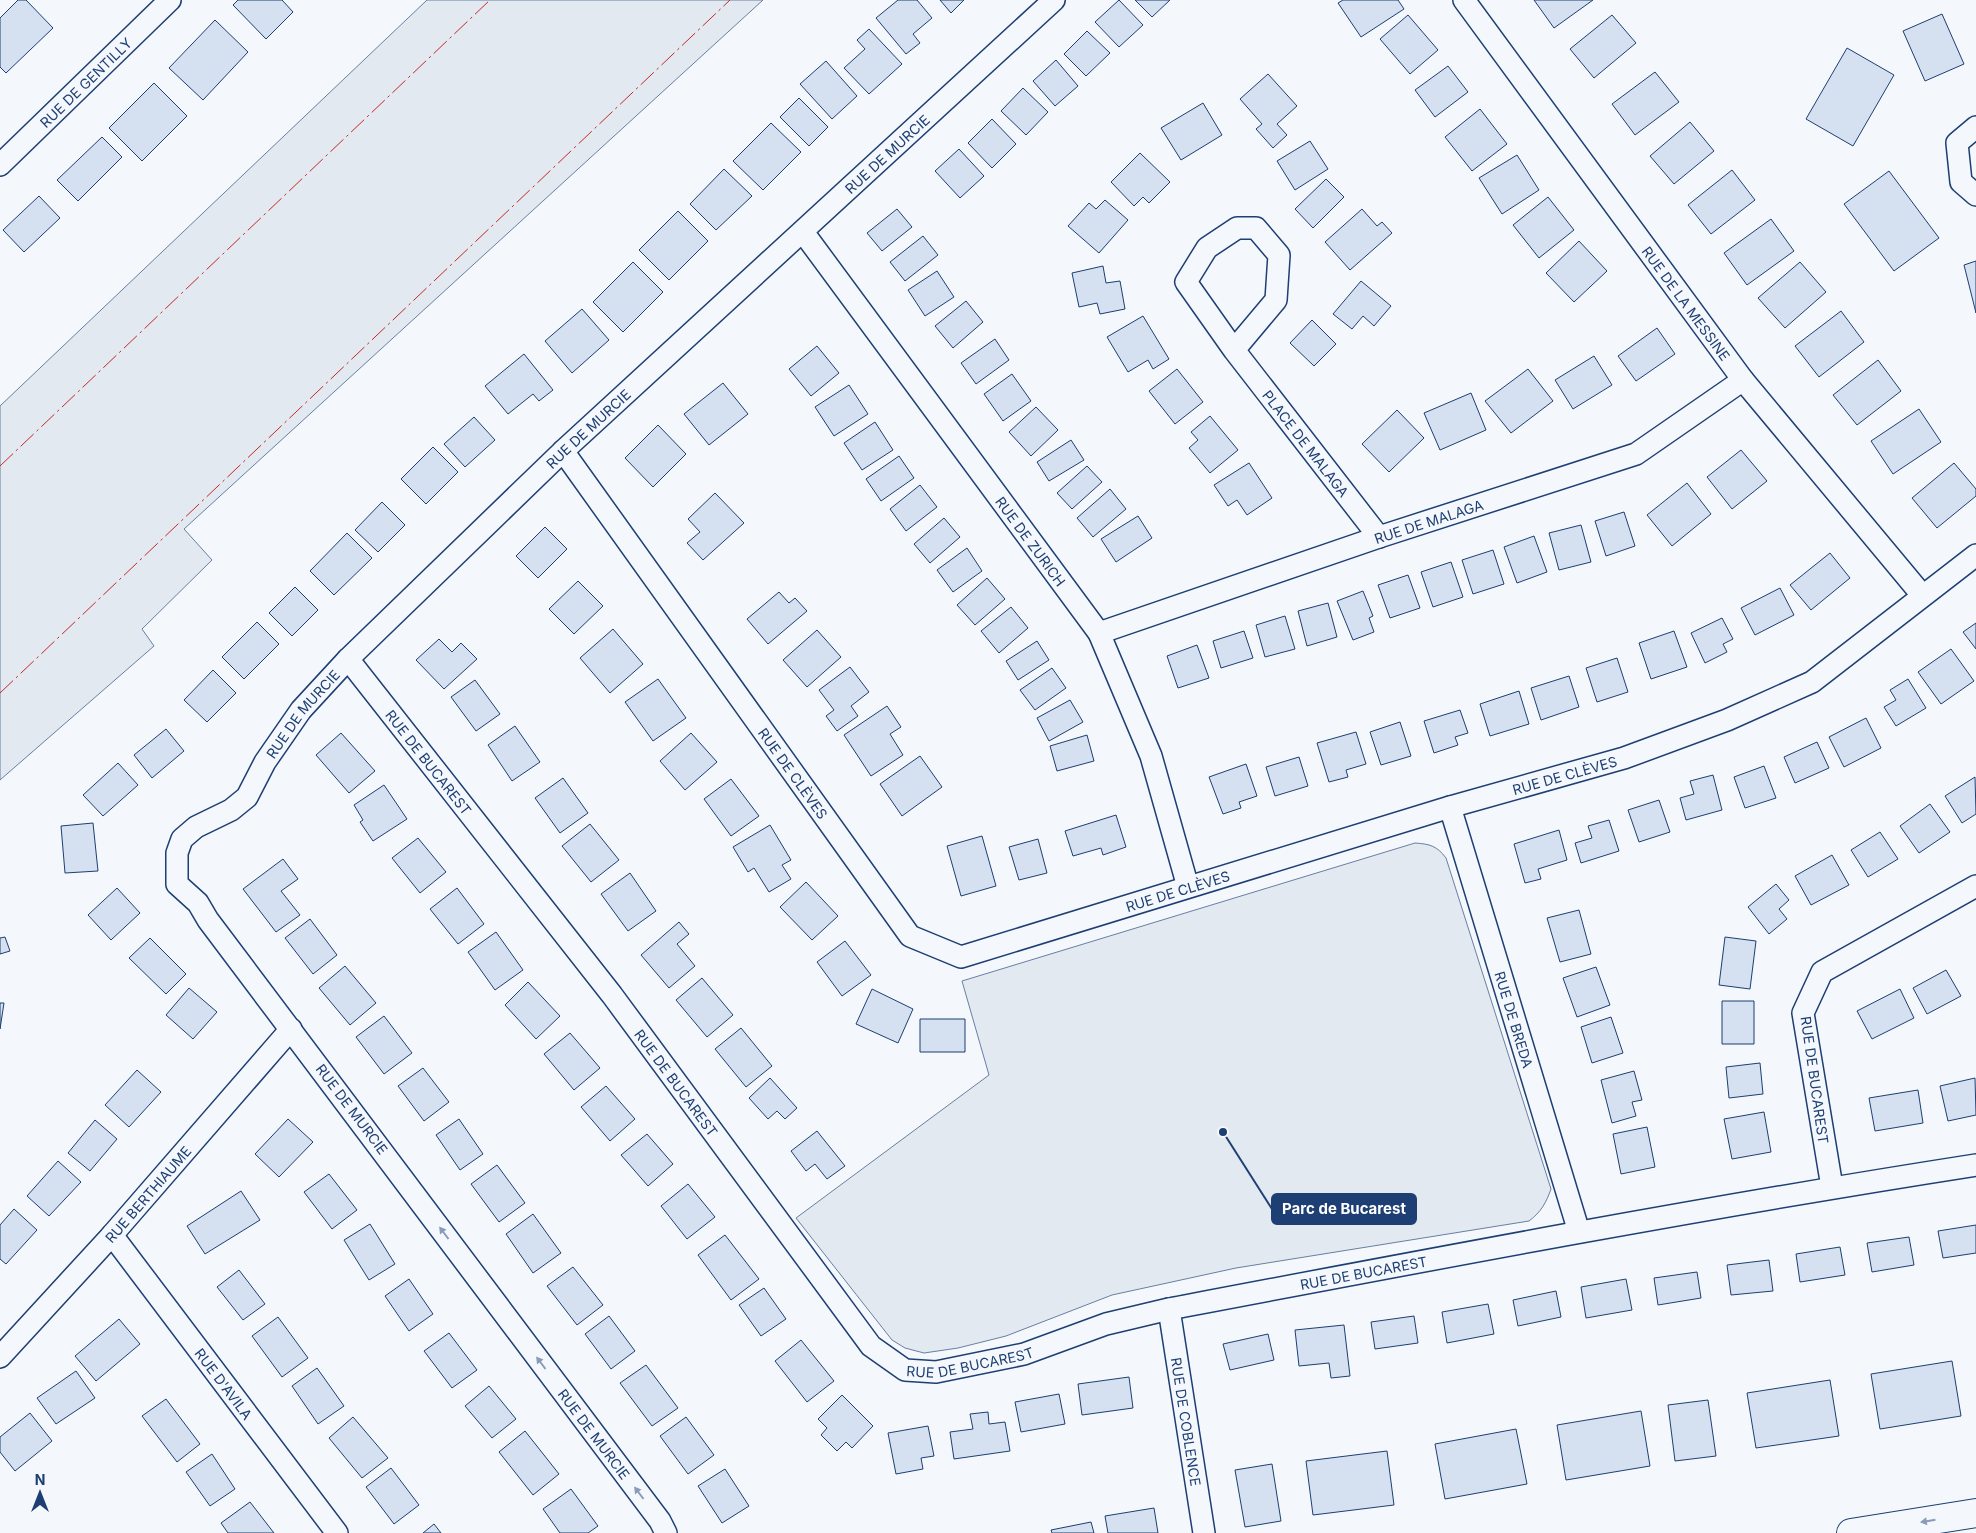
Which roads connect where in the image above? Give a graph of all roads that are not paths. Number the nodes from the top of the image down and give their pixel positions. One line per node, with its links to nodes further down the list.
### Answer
1 (170, 0): 5 (street, RUE DE GENTILLY)
2 (1054, 0): 7 (street, RUE DE MURCIE)
3 (1464, 0): 9 (street, RUE DE LA MESSINE)
4 (1976, 127): 6 (street)
5 (0, 165)
6 (1976, 195)
7 (802, 232): 10 (street, RUE DE MURCIE); 14 (street, RUE DE ZURICH)
8 (1234, 350): 8 (street, PLACE DE MALAGA); 11 (street, PLACE DE MALAGA)
9 (1743, 380): 11 (street, RUE DE MALAGA); 13 (street, RUE DE LA MESSINE)
10 (563, 451): 15 (street, RUE DE MURCIE); 18 (street, RUE DE CLÈVES)
11 (1379, 537): 14 (street, RUE DE MALAGA)
12 (1976, 555): 13 (street, RUE DE CLÈVES)
13 (1922, 595): 16 (street, RUE DE CLÈVES)
14 (1099, 633): 18 (street, RUE DE ZURICH)
15 (348, 659): 19 (street, RUE DE MURCIE); 24 (street, RUE DE BUCAREST)
16 (1450, 807): 18 (street, RUE DE CLÈVES); 22 (street, RUE DE BREDA)
17 (1976, 886): 21 (street, RUE DE BUCAREST)
18 (1188, 887)
19 (291, 1028): 23 (street, RUE BERTHIAUME); 28 (street, RUE DE MURCIE, one-way to 19)
20 (1976, 1165): 21 (street, RUE DE BUCAREST)
21 (1832, 1187): 22 (street, RUE DE BUCAREST)
22 (1579, 1232): 24 (street, RUE DE BUCAREST)
23 (112, 1235): 25 (street, RUE BERTHIAUME); 27 (street, RUE D'AVILA)
24 (1169, 1309): 29 (street, RUE DE COBLENCE)
25 (0, 1357)
26 (1976, 1513): 30 (main road, one-way to 30)
27 (337, 1533)
28 (666, 1533)
29 (1204, 1533)
30 (1851, 1533)

